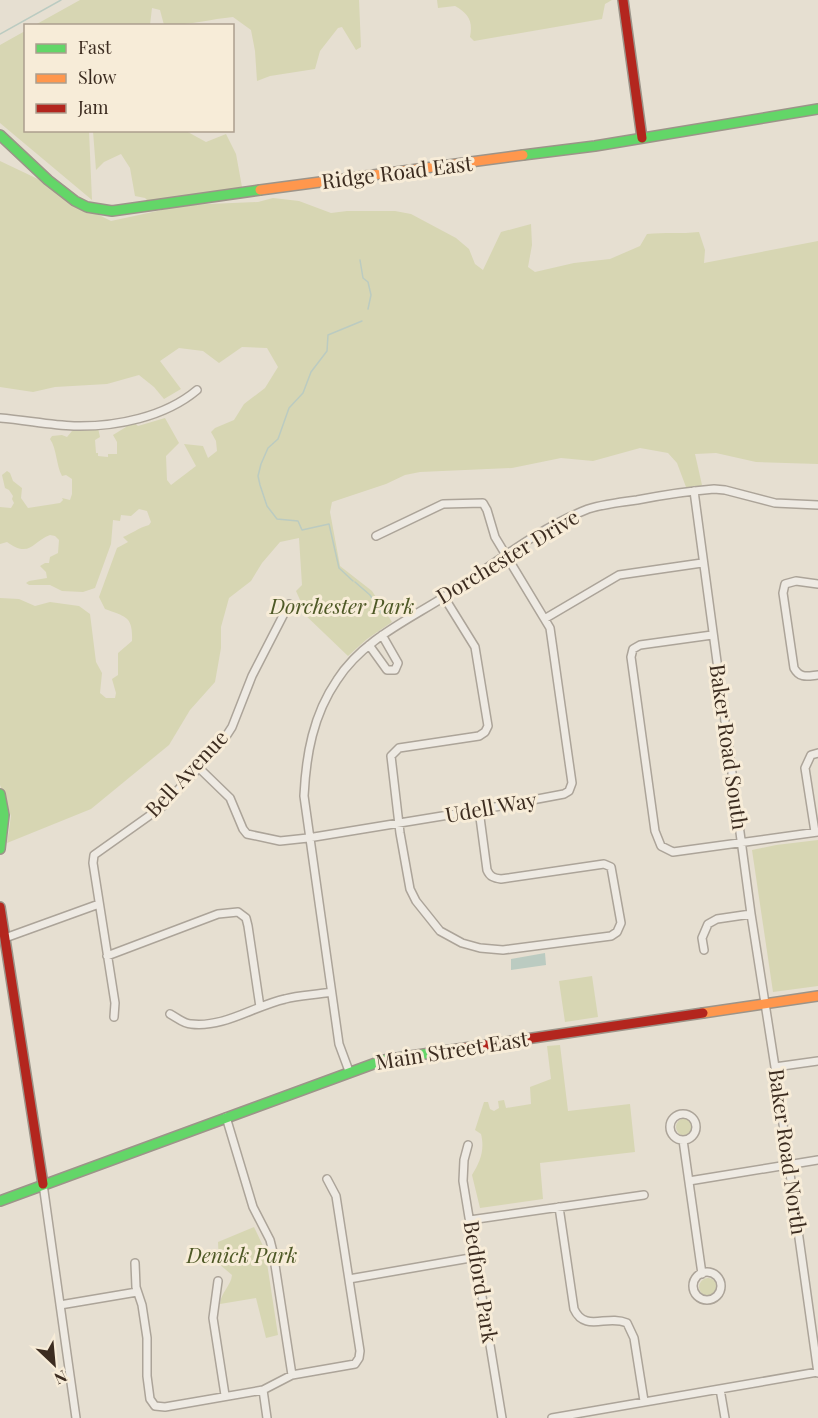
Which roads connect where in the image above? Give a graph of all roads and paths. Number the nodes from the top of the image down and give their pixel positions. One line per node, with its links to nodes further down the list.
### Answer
1 (623, 0): 4 (main road)
2 (818, 109): 4 (main road, Ridge Road East)
3 (0, 135): 4 (main road, Ridge Road East)
4 (642, 138)
5 (197, 390): 6 (street)
6 (0, 418)
7 (694, 490): 8 (street, Dorchester Drive); 10 (street, Dorchester Drive); 11 (street, Baker Road South)
8 (818, 505)
9 (376, 536): 10 (street, Udell Way)
10 (506, 555): 13 (street, Dorchester Drive); 15 (street, Udell Way)
11 (702, 563): 15 (street); 17 (street, Baker Road South)
12 (818, 584): 19 (street)
13 (444, 597): 16 (street, Dorchester Drive); 24 (street)
14 (289, 604): 21 (street, Bell Avenue)
15 (546, 618): 23 (street, Udell Way)
16 (382, 635): 18 (street, Dorchester Drive); 18 (street)
17 (712, 635): 27 (street, Baker Road South); 27 (street)
18 (369, 645): 26 (street, Dorchester Drive)
19 (818, 675)
20 (818, 753): 25 (street)
21 (199, 768): 26 (street, Udell Way); 29 (street, Bell Avenue)
22 (0, 794): 28 (main road)
23 (479, 810): 24 (street, Udell Way); 24 (street)
24 (399, 824): 26 (street, Udell Way)
25 (817, 832): 27 (street)
26 (308, 838): 35 (street, Dorchester Drive)
27 (741, 843): 31 (street, Baker Road South)
28 (0, 849)
29 (99, 904): 32 (street); 34 (street)
30 (0, 907): 32 (main road)
31 (751, 914): 33 (street); 37 (street, Baker Road South)
32 (5, 938): 51 (main road)
33 (704, 950)
34 (107, 956): 38 (street); 40 (street)
35 (331, 992): 38 (street); 43 (street, Dorchester Drive)
36 (818, 996): 37 (main road, Main Street East)
37 (764, 1003): 42 (street, Baker Road North); 43 (main road, Main Street East)
38 (260, 1007): 39 (street)
39 (170, 1014)
40 (114, 1017)
41 (818, 1060): 42 (street)
42 (775, 1067): 48 (street, Baker Road North)
43 (349, 1071): 44 (main road, Main Street East)
44 (226, 1118): 51 (main road, Main Street East); 64 (street)
45 (684, 1140): 50 (street)
46 (468, 1145): 55 (street, Bedford Park)
47 (818, 1160): 48 (street)
48 (788, 1164): 50 (street); 63 (street, Baker Road North)
49 (327, 1179): 59 (street)
50 (689, 1181): 58 (street)
51 (43, 1184): 53 (main road, Main Street East); 62 (street)
52 (644, 1195): 54 (street)
53 (0, 1201)
54 (559, 1207): 55 (street); 68 (street)
55 (470, 1220): 56 (street, Bedford Park)
56 (476, 1257): 59 (street); 71 (street, Bedford Park)
57 (135, 1263): 61 (street)
58 (702, 1274): 58 (street)
59 (349, 1279): 64 (street)
60 (218, 1281): 67 (street)
61 (137, 1292): 62 (street); 67 (street)
62 (60, 1305): 69 (street)
63 (818, 1372): 65 (street)
64 (292, 1376): 66 (street)
65 (720, 1389): 68 (street); 73 (street)
66 (263, 1390): 67 (street); 70 (street)
67 (225, 1395)
68 (644, 1401): 72 (street)
69 (76, 1418)
70 (267, 1418)
71 (502, 1418)
72 (552, 1418)
73 (725, 1418)

